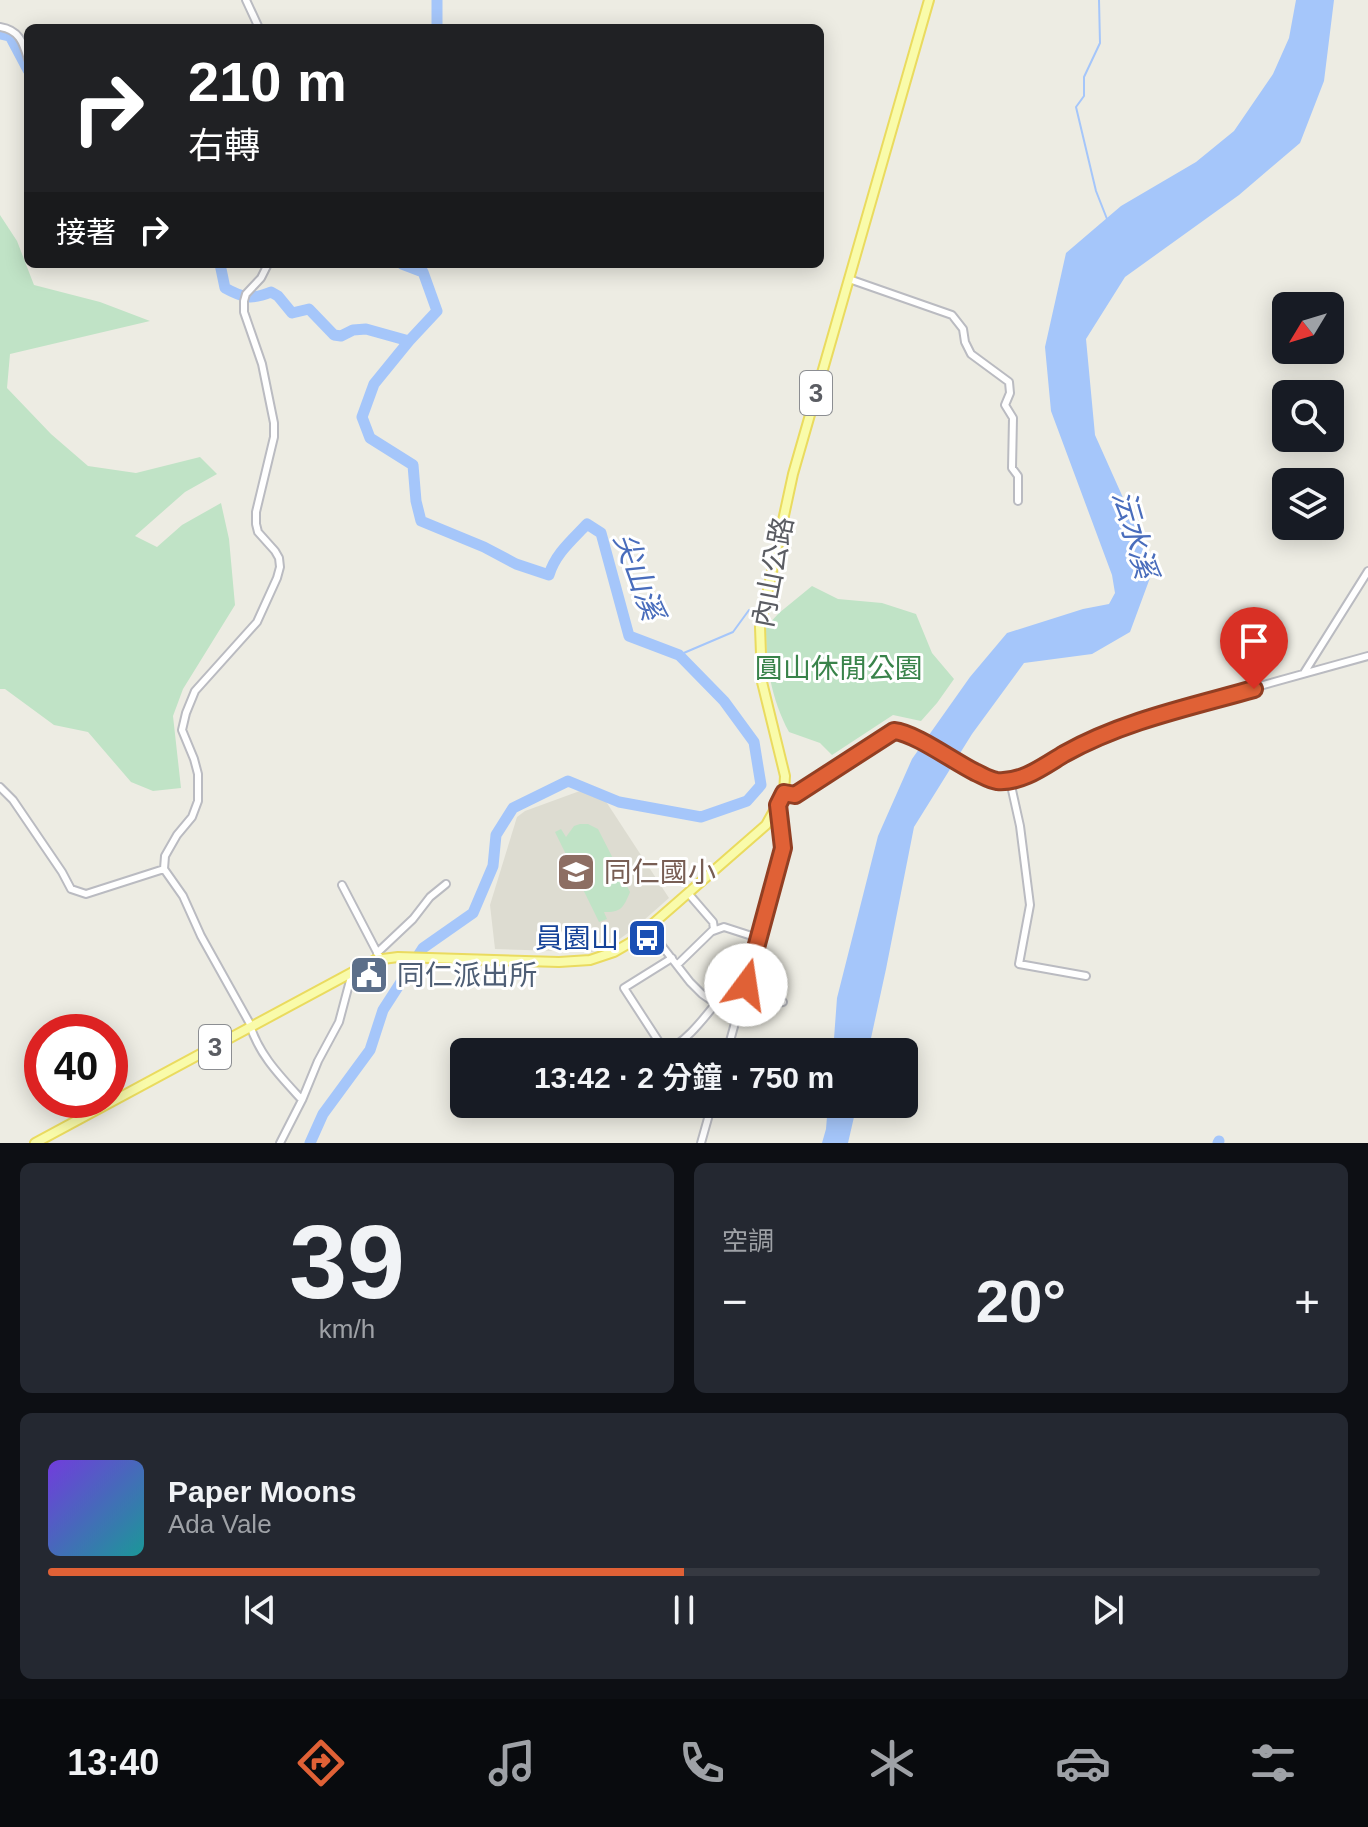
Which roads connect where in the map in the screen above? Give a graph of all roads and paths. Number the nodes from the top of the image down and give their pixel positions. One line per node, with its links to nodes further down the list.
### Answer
1 (246, 0): 3 (street)
2 (929, 0): 7 (main road, 內山公路 / 3)
3 (257, 24)
4 (0, 27): 5 (street)
5 (24, 42)
6 (266, 268): 16 (street)
7 (849, 279): 8 (street); 14 (main road, 內山公路 / 3)
8 (1018, 501)
9 (1368, 571): 11 (street)
10 (1368, 656): 11 (street)
11 (1304, 675): 12 (street)
12 (1010, 781): 14 (street); 26 (street)
13 (0, 787): 16 (street)
14 (784, 793): 15 (main road, 3)
15 (778, 805): 19 (main road, 3); 22 (street)
16 (164, 869): 30 (street)
17 (446, 884): 23 (street)
18 (342, 885): 23 (street)
19 (688, 893): 20 (main road, 3); 21 (street)
20 (648, 928): 23 (main road, 3); 24 (street)
21 (713, 931): 22 (street); 24 (street)
22 (758, 938): 29 (street)
23 (379, 956): 25 (main road, 3)
24 (674, 962): 27 (street); 27 (street)
25 (352, 973): 30 (main road, 3); 32 (street)
26 (1086, 976)
27 (717, 1002): 29 (street)
28 (783, 1002): 29 (street)
29 (740, 1009): 31 (street)
30 (250, 1028): 32 (street); 34 (main road, 3)
31 (731, 1038)
32 (302, 1100): 35 (street)
33 (708, 1118): 36 (street)
34 (35, 1143)
35 (280, 1143)
36 (701, 1143)

